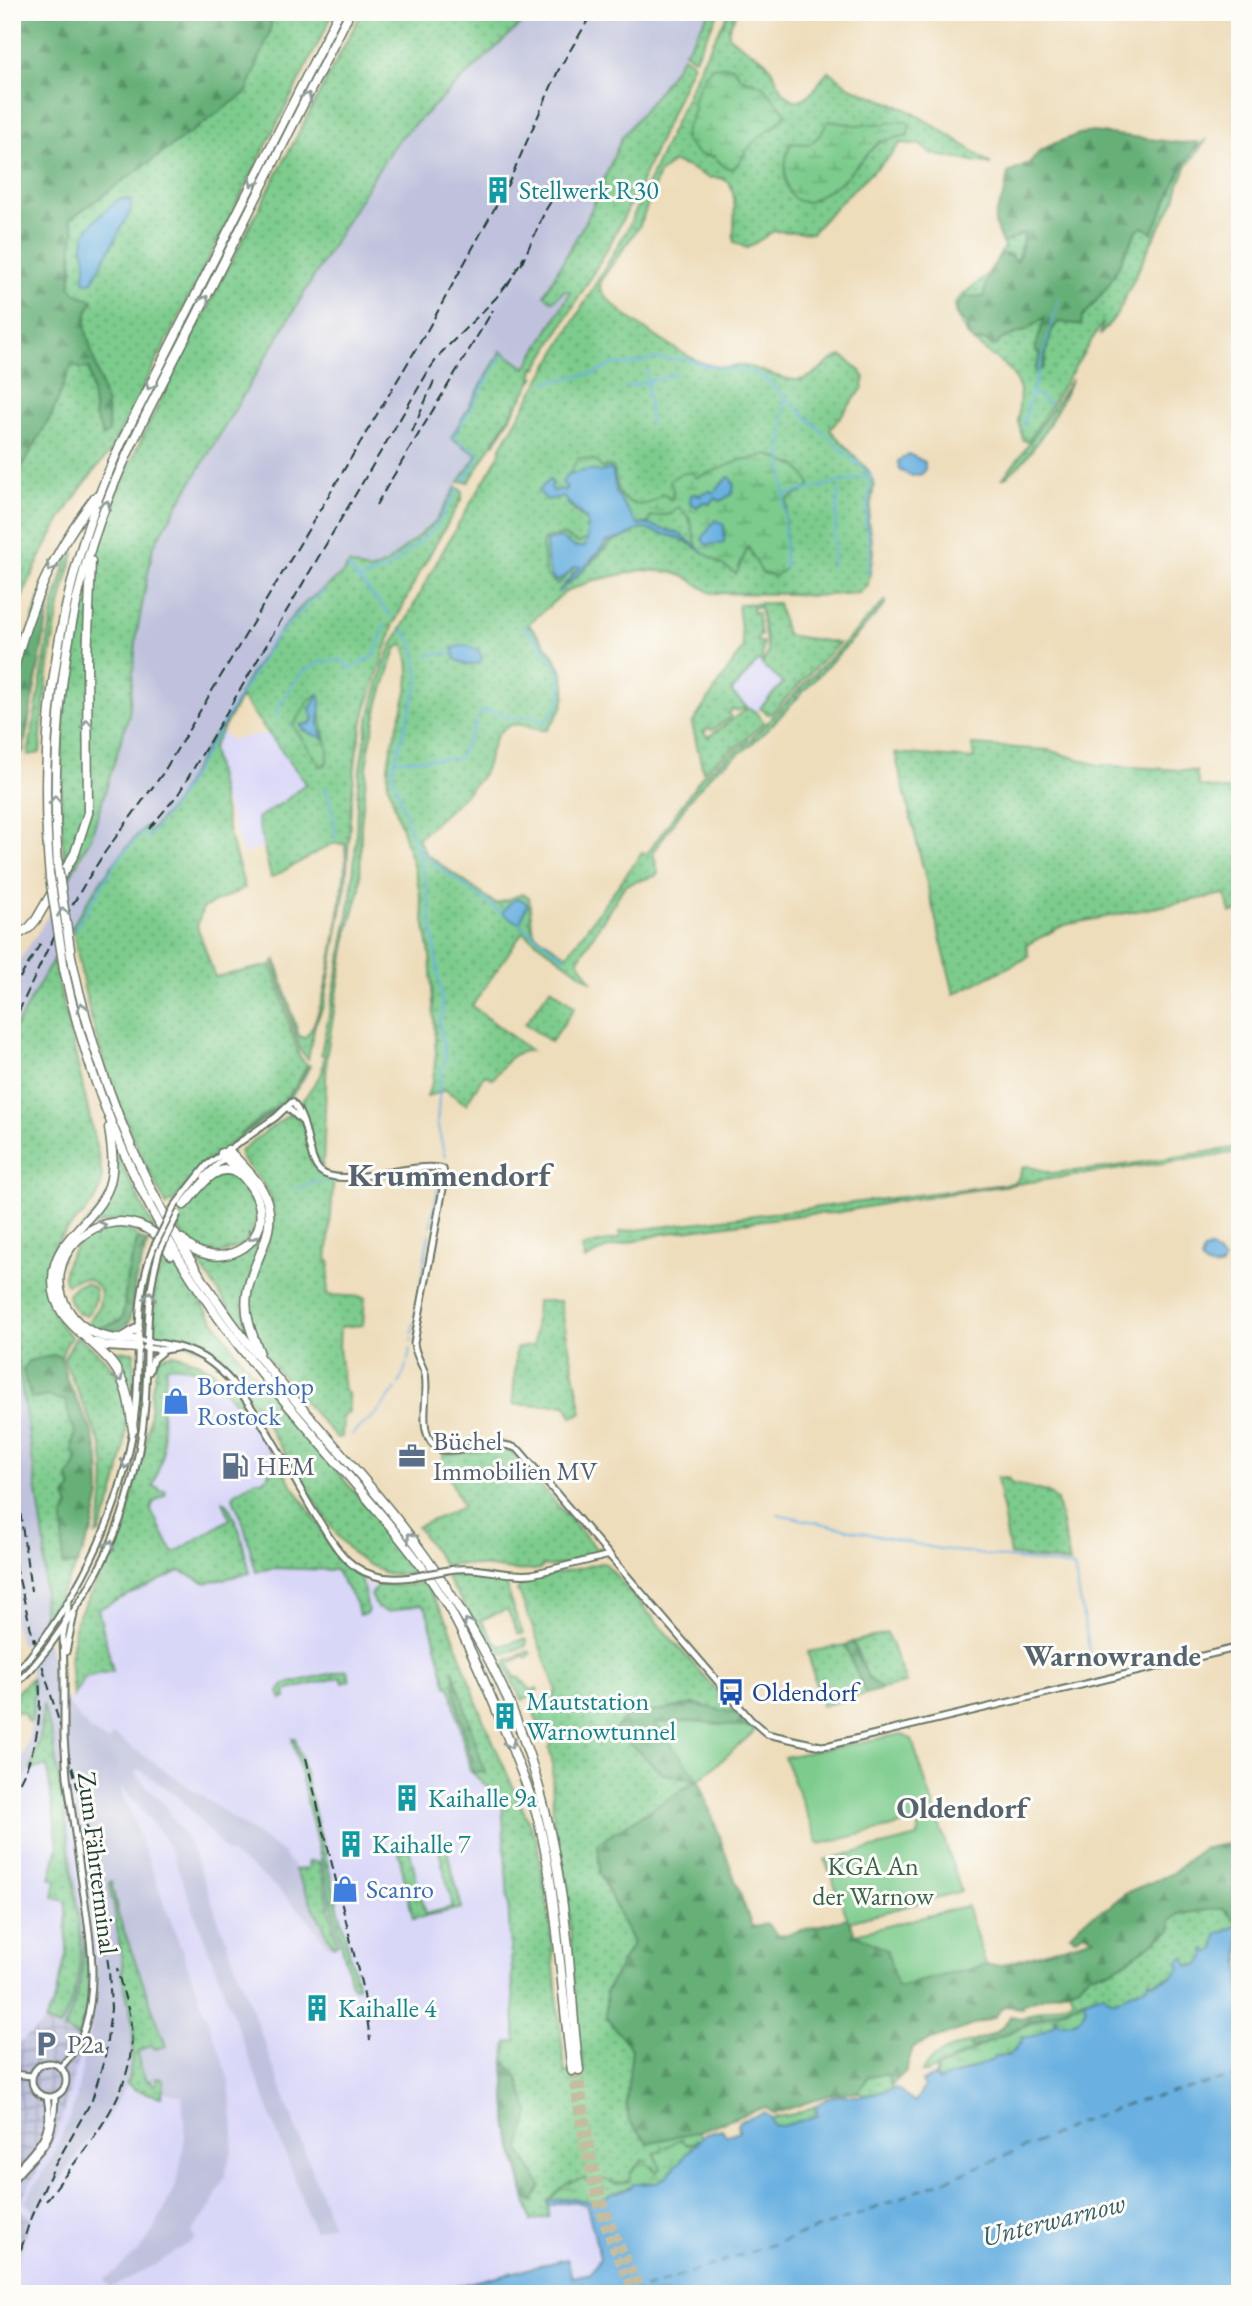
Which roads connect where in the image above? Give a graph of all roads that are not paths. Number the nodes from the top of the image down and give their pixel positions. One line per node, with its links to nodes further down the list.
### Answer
1 (340, 12): 3 (highway, one-way to 3)
2 (351, 12): 4 (highway, one-way to 2)
3 (101, 489): 5 (highway, one-way to 5); 8 (highway, bridge)
4 (91, 545): 6 (highway, one-way to 4); 13 (highway, one-way to 4, bridge)
5 (12, 676)
6 (12, 938)
7 (287, 1107): 9 (street); 9 (street); 10 (street)
8 (105, 1108): 15 (highway); 17 (highway)
9 (303, 1123): 25 (street)
10 (228, 1152): 11 (highway); 12 (street); 14 (street, bridge); 22 (highway)
11 (241, 1176): 12 (highway); 13 (highway, one-way to 13)
12 (184, 1205): 14 (street, bridge)
13 (169, 1223): 22 (highway)
14 (157, 1249): 16 (street); 19 (street, one-way to 14)
15 (191, 1278): 18 (highway, one-way to 15); 22 (highway, one-way to 22)
16 (138, 1328): 18 (highway); 19 (street)
17 (82, 1336): 19 (highway); 24 (highway, one-way to 24)
18 (118, 1339): 19 (highway)
19 (143, 1344): 20 (street); 21 (street); 23 (street); 24 (street)
20 (178, 1348): 21 (street); 25 (street, bridge)
21 (164, 1350): 23 (street)
22 (262, 1360)
23 (146, 1386): 27 (street, one-way to 23)
24 (133, 1430): 26 (street, one-way to 26)
25 (610, 1555): 29 (street)
26 (68, 1604): 28 (street, Zum Fährterminal); 31 (street, bridge)
27 (78, 1606): 28 (street); 30 (street, Zum Fährterminal)
28 (64, 1625): 30 (street, Zum Fährterminal); 32 (street, bridge)
29 (1240, 1647)
30 (65, 1655): 33 (street, Zum Fährterminal, bridge)
31 (12, 1675)
32 (12, 1688)
33 (60, 2068): 35 (street); 36 (street, Zum Fährterminal)
34 (12, 2074): 35 (street)
35 (32, 2076): 37 (street)
36 (55, 2095): 37 (street); 39 (street, Zum Fährterminal)
37 (47, 2097): 38 (street)
38 (12, 2175)
39 (12, 2182)

